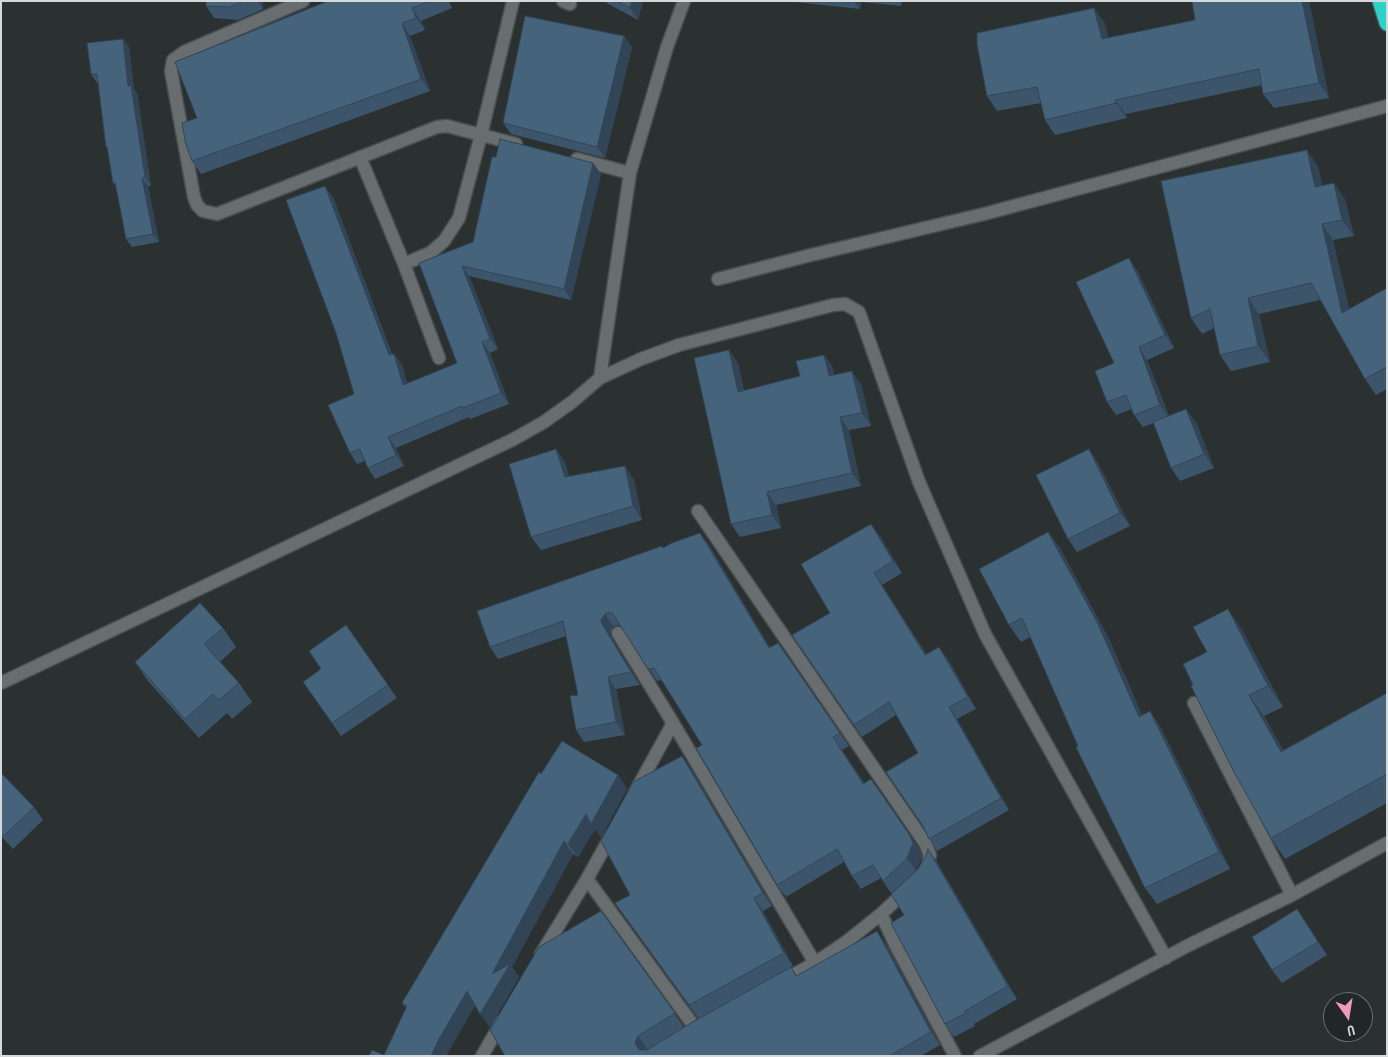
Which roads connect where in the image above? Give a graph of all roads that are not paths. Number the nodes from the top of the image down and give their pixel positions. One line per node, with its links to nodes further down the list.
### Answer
1 (303, 1): 9 (street)
2 (513, 1): 7 (street)
3 (684, 1): 11 (street)
4 (1380, 1): 5 (highway)
5 (1387, 23)
6 (1387, 106): 13 (street)
7 (481, 135): 8 (street); 9 (street); 12 (street)
8 (528, 147)
9 (360, 156): 12 (street)
10 (565, 156): 11 (street)
11 (630, 173): 15 (street)
12 (404, 264): 14 (street)
13 (718, 279)
14 (439, 358)
15 (600, 378): 18 (street); 27 (street)
16 (698, 511): 26 (street)
17 (618, 633): 20 (street)
18 (1, 683)
19 (1194, 703): 25 (street)
20 (673, 722): 21 (street); 29 (street)
21 (630, 800)
22 (616, 826): 24 (street)
23 (1387, 843): 25 (street)
24 (587, 878): 28 (street); 32 (street)
25 (1292, 896): 27 (street)
26 (882, 914): 29 (street); 34 (street)
27 (1166, 958): 35 (street)
28 (537, 961)
29 (815, 963): 30 (street)
30 (773, 986)
31 (508, 1010): 33 (street)
32 (682, 1038)
33 (482, 1056)
34 (955, 1056)
35 (980, 1056)

